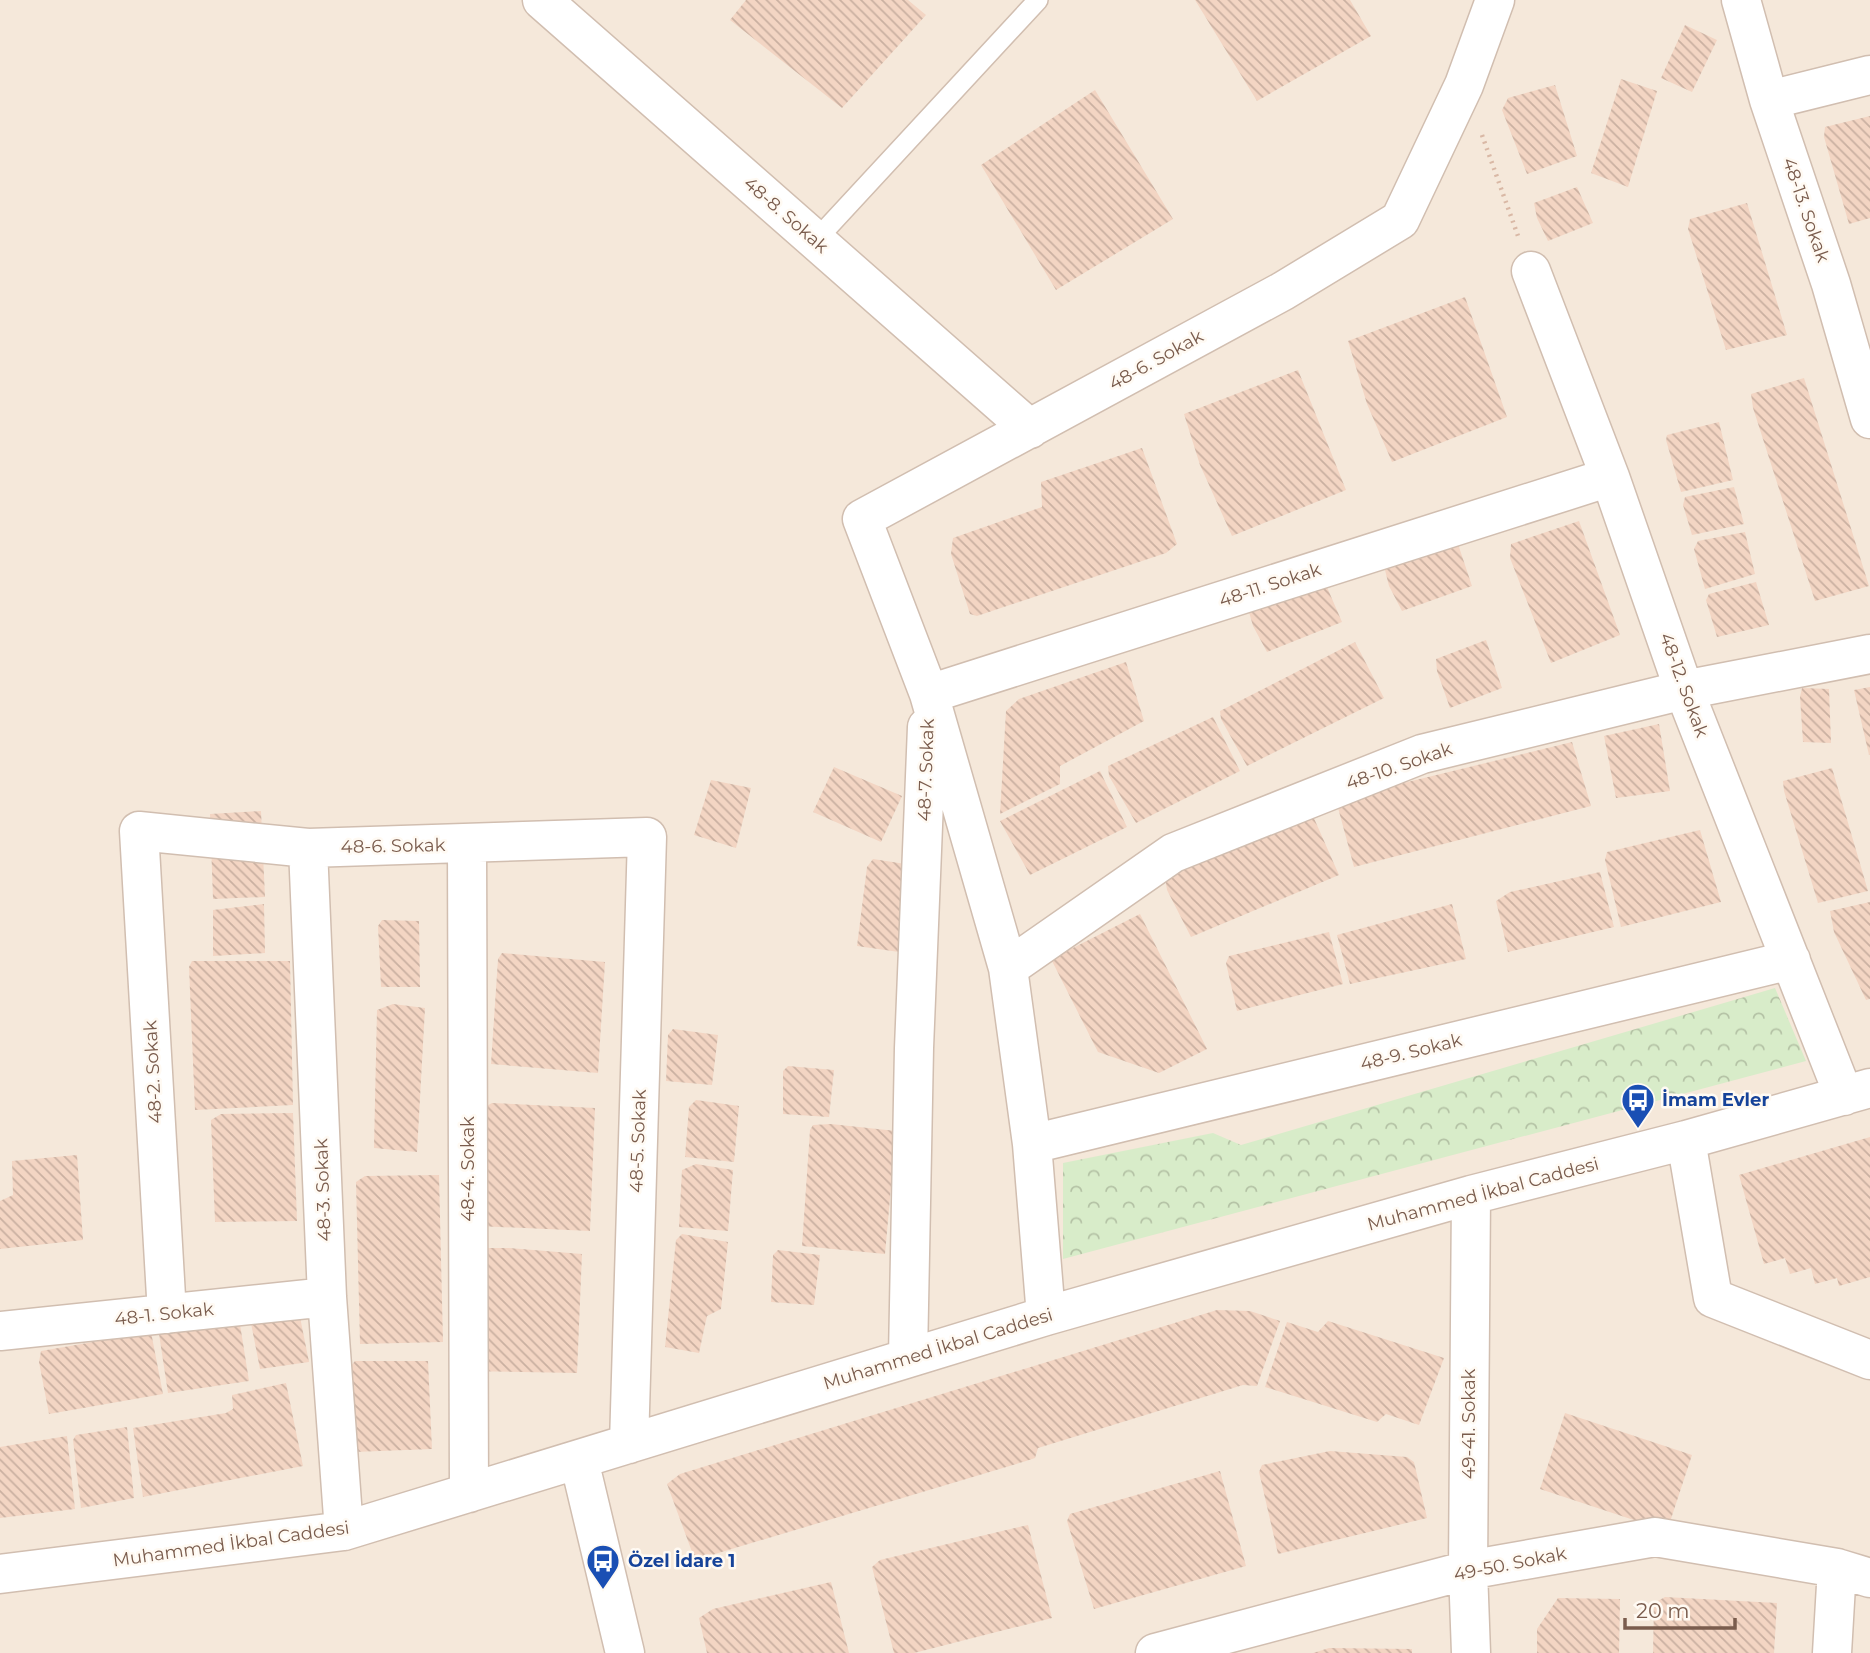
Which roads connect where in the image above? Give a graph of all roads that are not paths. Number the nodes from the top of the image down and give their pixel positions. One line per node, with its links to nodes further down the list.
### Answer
1 (542, 0): 7 (street, 48-8. Sokak)
2 (1038, 0): 7 (lane)
3 (1495, 0): 10 (street, 48-6. Sokak)
4 (1741, 0): 6 (street, 48-13. Sokak)
5 (1870, 75): 6 (street)
6 (1769, 100): 9 (street, 48-13. Sokak)
7 (816, 241): 10 (street, 48-8. Sokak)
8 (1531, 271): 11 (street, 48-12. Sokak)
9 (1870, 419)
10 (1030, 429): 14 (street, 48-6. Sokak)
11 (1610, 477): 13 (street, 48-12. Sokak); 14 (street, 48-11. Sokak)
12 (1870, 654): 13 (street, 48-10. Sokak)
13 (1684, 690): 19 (street, 48-12. Sokak); 20 (street, 48-10. Sokak)
14 (929, 694): 20 (street, 48-7. Sokak); 29 (street, 48-7. Sokak)
15 (139, 831): 18 (street, 48-6. Sokak); 26 (street, 48-2. Sokak)
16 (647, 837): 17 (street, 48-6. Sokak); 31 (street, 48-5. Sokak)
17 (467, 844): 18 (street, 48-6. Sokak); 33 (street, 48-4. Sokak)
18 (308, 848): 25 (street, 48-3. Sokak)
19 (1791, 960): 21 (street, 48-12. Sokak); 23 (street, 48-9. Sokak)
20 (1007, 968): 23 (street, 48-7. Sokak)
21 (1857, 1092): 22 (street, Muhammed İkbal Caddesi)
22 (1686, 1140): 24 (street, Muhammed İkbal Caddesi); 30 (street)
23 (1032, 1144): 27 (street, 48-7. Sokak)
24 (1471, 1195): 27 (street, Muhammed İkbal Caddesi); 35 (street, 49-41. Sokak)
25 (327, 1297): 26 (street, 48-1. Sokak); 34 (street, 48-3. Sokak)
26 (167, 1314): 28 (street, 48-1. Sokak)
27 (1046, 1316): 29 (street, Muhammed İkbal Caddesi)
28 (0, 1331)
29 (908, 1357): 31 (street, Muhammed İkbal Caddesi)
30 (1870, 1360)
31 (629, 1444): 32 (street, Muhammed İkbal Caddesi)
32 (579, 1460): 33 (street, Muhammed İkbal Caddesi); 38 (street)
33 (469, 1493): 34 (street, Muhammed İkbal Caddesi)
34 (344, 1531): 37 (street, Muhammed İkbal Caddesi)
35 (1468, 1570): 36 (street, 49-50. Sokak); 39 (street, 49-50. Sokak); 40 (street, 49-41. Sokak)
36 (1853, 1573): 41 (street)
37 (0, 1574)
38 (625, 1653)
39 (1155, 1653)
40 (1471, 1653)
41 (1832, 1653)

